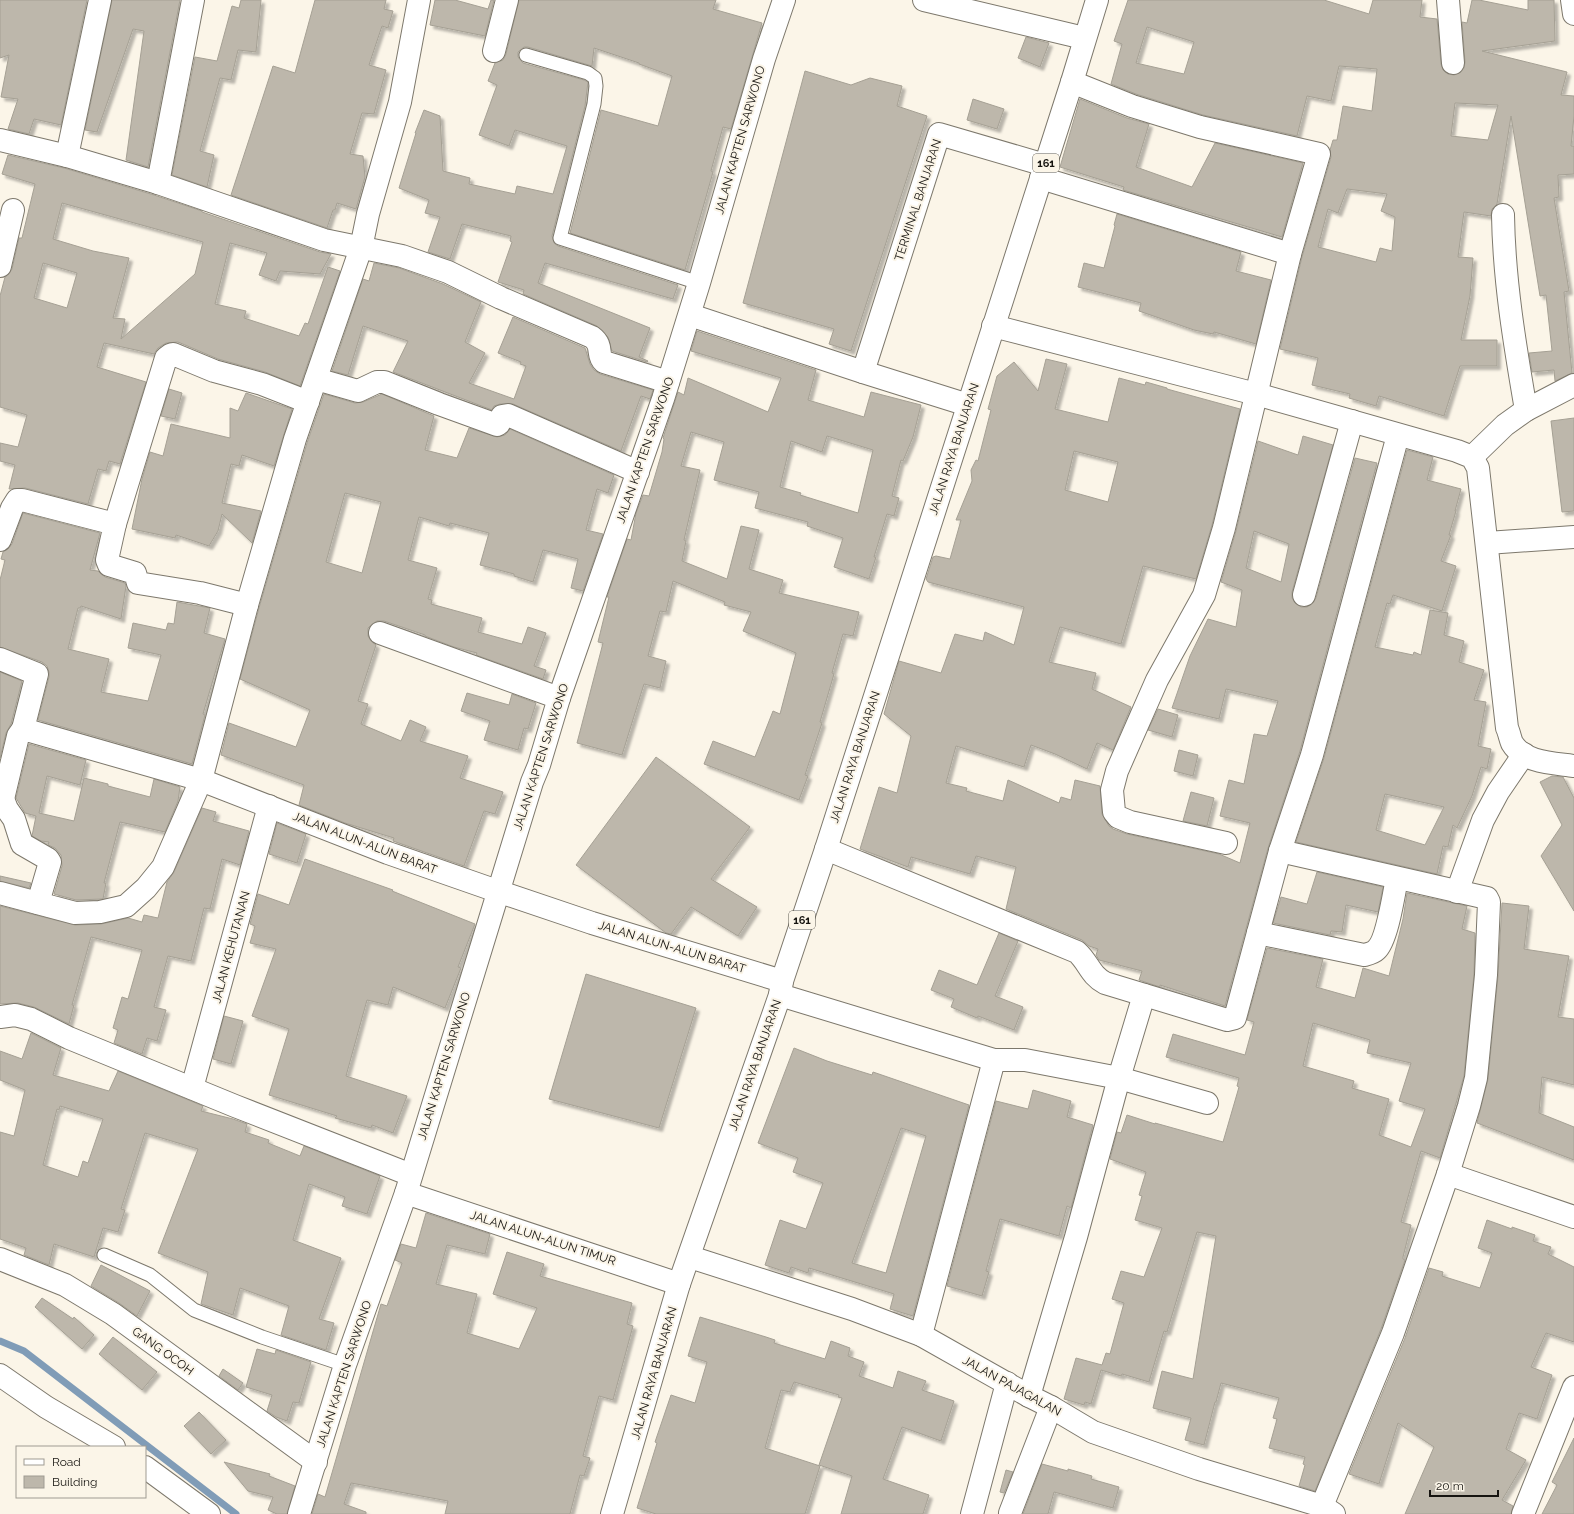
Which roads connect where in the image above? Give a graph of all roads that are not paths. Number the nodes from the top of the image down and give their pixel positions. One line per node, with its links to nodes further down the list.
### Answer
1 (100, 0): 17 (street)
2 (193, 0): 19 (street)
3 (419, 0): 22 (street)
4 (507, 0): 12 (street)
5 (784, 0): 25 (street, JALAN KAPTEN SARWONO)
6 (924, 0): 11 (street)
7 (1097, 0): 11 (street, JALAN RAYA BANJARAN / 161)
8 (1448, 0): 14 (street)
9 (1572, 0): 10 (street)
10 (1574, 14)
11 (1084, 38): 15 (street, JALAN RAYA BANJARAN / 161)
12 (494, 51)
13 (526, 55): 25 (lane)
14 (1453, 63)
15 (1072, 82): 18 (street, JALAN RAYA BANJARAN / 161); 23 (street)
16 (0, 140): 17 (street)
17 (67, 156): 19 (street)
18 (1043, 171): 23 (street); 27 (street, JALAN RAYA BANJARAN / 161); 28 (street, TERMINAL BANJARAN)
19 (158, 182): 22 (street)
20 (13, 210): 24 (street)
21 (1503, 215): 35 (street)
22 (361, 248): 29 (street); 30 (street)
23 (1290, 254): 32 (street)
24 (0, 266)
25 (699, 283): 26 (street, JALAN KAPTEN SARWONO)
26 (690, 315): 28 (street); 30 (street, JALAN KAPTEN SARWONO)
27 (994, 326): 32 (street); 34 (street, JALAN RAYA BANJARAN / 161)
28 (863, 372): 34 (street)
29 (316, 379): 33 (street); 39 (street)
30 (668, 382): 39 (street, JALAN KAPTEN SARWONO)
31 (1574, 385): 35 (street)
32 (1256, 394): 36 (street); 55 (street)
33 (308, 402): 40 (street); 45 (street)
34 (968, 405): 56 (street, JALAN RAYA BANJARAN / 161)
35 (1526, 410): 38 (street)
36 (1352, 421): 37 (street); 44 (street)
37 (1398, 435): 38 (street); 57 (street)
38 (1472, 457): 43 (street)
39 (638, 472): 48 (street, JALAN KAPTEN SARWONO)
40 (115, 524): 42 (street); 45 (street)
41 (1574, 537): 43 (street)
42 (0, 540)
43 (1487, 544): 50 (street)
44 (1304, 595)
45 (247, 604): 52 (street)
46 (380, 633): 48 (street)
47 (0, 659): 49 (street)
48 (559, 698): 59 (street, JALAN KAPTEN SARWONO)
49 (23, 729): 52 (street, JALAN ALUN-ALUN BARAT); 53 (street)
50 (1524, 754): 51 (street); 60 (street)
51 (1574, 766)
52 (201, 780): 54 (street, JALAN ALUN-ALUN BARAT); 62 (street)
53 (2, 800): 62 (street)
54 (269, 806): 59 (street, JALAN ALUN-ALUN BARAT); 69 (street, JALAN KEHUTANAN)
55 (1226, 843)
56 (826, 849): 64 (street, JALAN RAYA BANJARAN / 161); 65 (street)
57 (1280, 851): 58 (street); 63 (street)
58 (1397, 878): 60 (street); 63 (street)
59 (497, 891): 64 (street, JALAN ALUN-ALUN BARAT); 72 (street, JALAN KAPTEN SARWONO)
60 (1457, 892): 71 (street)
61 (0, 893): 62 (street)
62 (38, 903)
63 (1258, 933): 65 (street)
64 (781, 988): 67 (street, JALAN ALUN-ALUN BARAT); 75 (street, JALAN RAYA BANJARAN / 161)
65 (1144, 995): 68 (street)
66 (0, 1017): 69 (street)
67 (994, 1060): 68 (street, JALAN ALUN-ALUN BARAT); 78 (street)
68 (1118, 1078): 70 (street, JALAN ALUN-ALUN BARAT); 83 (street)
69 (192, 1088): 72 (street)
70 (1208, 1103)
71 (1448, 1174): 73 (street); 88 (street)
72 (408, 1184): 77 (street, JALAN ALUN-ALUN TIMUR); 79 (street, JALAN KAPTEN SARWONO)
73 (1574, 1217)
74 (104, 1255): 79 (lane)
75 (690, 1257): 77 (street, JALAN RAYA BANJARAN / 161); 78 (street, JALAN PAJAGALAN)
76 (0, 1258): 86 (street, GANG OCOH)
77 (680, 1284): 92 (street, JALAN RAYA BANJARAN / 161)
78 (921, 1335): 81 (street, JALAN PAJAGALAN)
79 (345, 1365): 86 (street, JALAN KAPTEN SARWONO)
80 (1, 1380): 85 (street)
81 (1007, 1383): 83 (street, JALAN PAJAGALAN); 93 (street)
82 (1574, 1387): 94 (street)
83 (1029, 1396): 84 (street, JALAN PAJAGALAN)
84 (1051, 1407): 88 (street, JALAN PAJAGALAN); 89 (street)
85 (112, 1446)
86 (316, 1462): 91 (street, JALAN KAPTEN SARWONO)
87 (146, 1468): 90 (street)
88 (1329, 1510)
89 (1010, 1513)
90 (209, 1514)
91 (299, 1514)
92 (612, 1514)
93 (972, 1514)
94 (1523, 1514)

